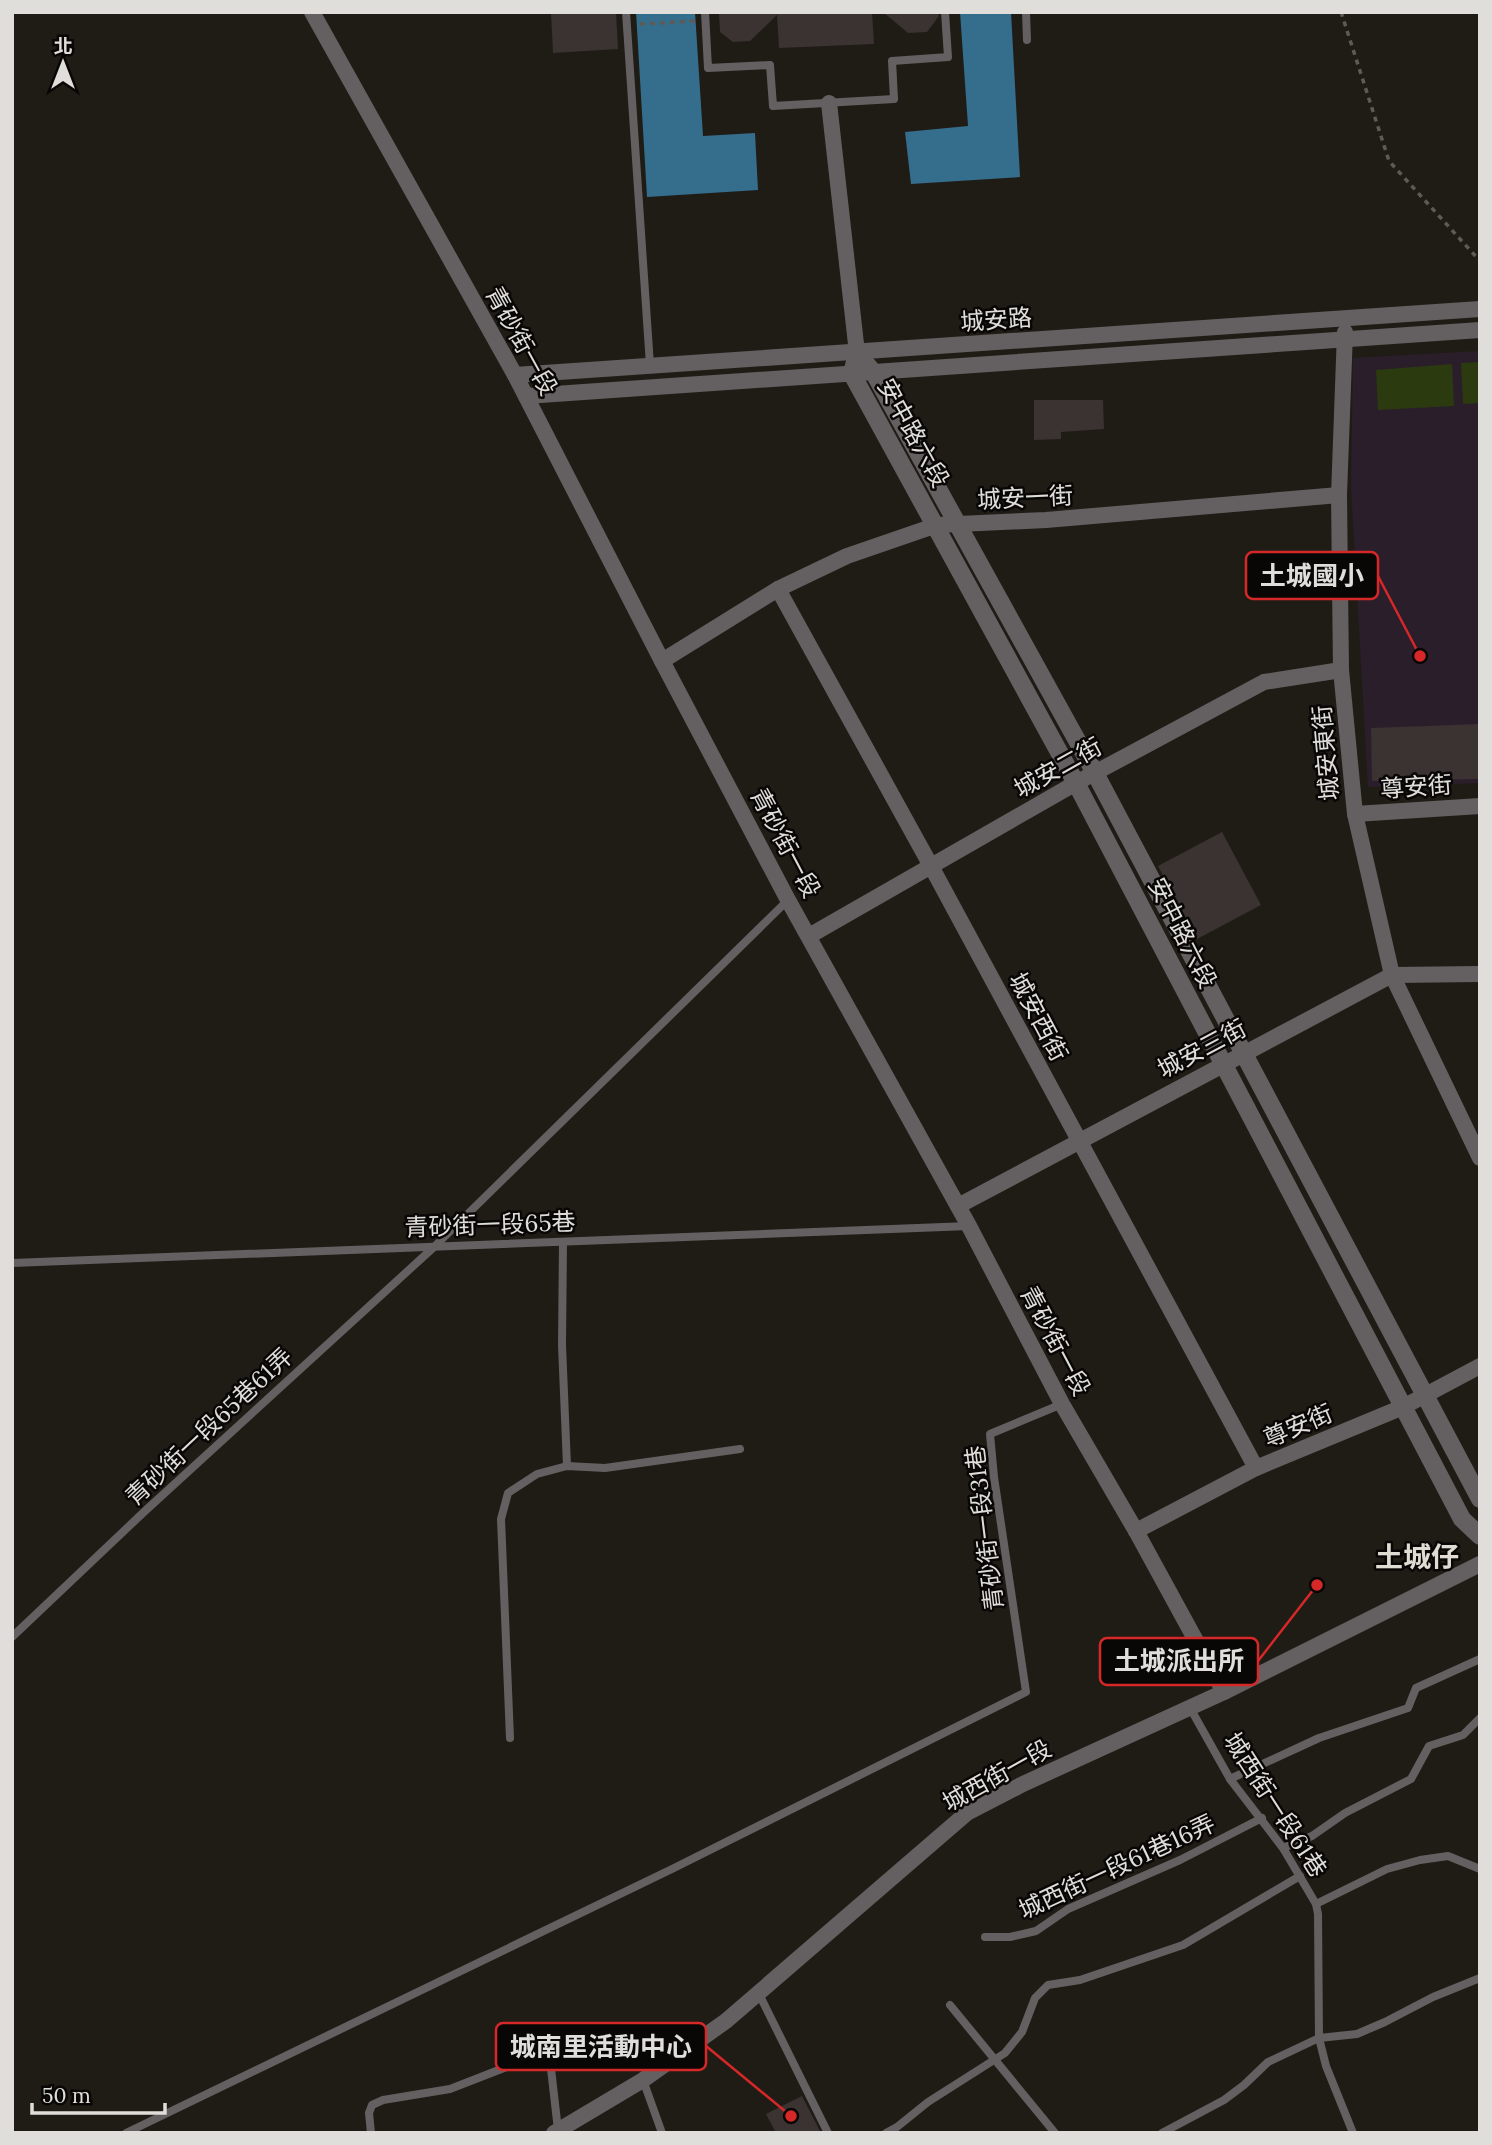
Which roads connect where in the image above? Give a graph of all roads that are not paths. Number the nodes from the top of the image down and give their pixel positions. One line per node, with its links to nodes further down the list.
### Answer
1 (312, 12): 16 (street, 青砂街一段)
2 (626, 12): 13 (lane)
3 (945, 12): 7 (lane)
4 (1026, 12): 6 (lane)
5 (705, 16): 7 (lane)
6 (1027, 40)
7 (829, 103): 12 (street)
8 (1480, 309): 9 (street, 城安路)
9 (1346, 319): 11 (street, 城安東街); 12 (street, 城安路)
10 (1480, 330): 11 (street, 城安路)
11 (1345, 340): 14 (street, 城安路); 18 (street, 城安東街)
12 (857, 353): 13 (street, 城安路); 14 (street, 安中路六段); 15 (street, 安中路六段)
13 (650, 367): 16 (street, 城安路)
14 (874, 373): 15 (street, 城安路); 19 (street, 安中路六段)
15 (852, 374): 17 (street, 城安路); 20 (street, 安中路六段)
16 (516, 375): 17 (street, 青砂街一段)
17 (526, 396): 22 (street, 青砂街一段)
18 (1339, 495): 19 (street, 城安一街); 23 (street, 城安東街)
19 (959, 524): 20 (street, 城安一街); 24 (street, 安中路六段)
20 (937, 526): 21 (street, 城安一街); 25 (street, 安中路六段)
21 (778, 589): 22 (street, 城安一街); 28 (street, 城安西街)
22 (662, 661): 29 (street, 青砂街一段)
23 (1341, 670): 24 (street, 城安二街); 27 (street, 城安東街)
24 (1095, 773): 25 (street, 城安二街); 33 (street, 安中路六段)
25 (1076, 783): 28 (street, 城安二街); 34 (street, 安中路六段)
26 (1480, 806): 27 (street, 尊安街)
27 (1355, 814): 32 (street, 城安東街)
28 (931, 866): 30 (street, 城安二街); 35 (street, 城安西街)
29 (788, 900): 30 (street, 青砂街一段); 40 (lane, 青砂街一段65巷61弄)
30 (809, 936): 37 (street, 青砂街一段)
31 (1480, 974): 32 (street, 城安三街)
32 (1392, 975): 33 (street, 城安三街); 36 (street, 城安東街)
33 (1244, 1053): 34 (street, 城安三街); 43 (street, 安中路六段)
34 (1223, 1064): 35 (street, 城安三街); 45 (street, 安中路六段)
35 (1079, 1141): 37 (street, 城安三街); 48 (street, 城安西街)
36 (1480, 1158)
37 (958, 1206): 38 (street, 青砂街一段)
38 (969, 1226): 39 (lane, 青砂街一段65巷); 44 (street, 青砂街一段)
39 (563, 1242): 40 (lane, 青砂街一段65巷); 47 (lane)
40 (433, 1247): 41 (lane, 青砂街一段65巷); 53 (lane, 青砂街一段65巷61弄)
41 (12, 1263)
42 (1480, 1366): 43 (street, 尊安街)
43 (1423, 1396): 45 (street, 尊安街); 49 (street, 安中路六段)
44 (1062, 1404): 50 (street, 青砂街一段); 74 (lane, 青砂街一段31巷)
45 (1403, 1407): 48 (street, 尊安街); 51 (street, 安中路六段)
46 (740, 1449): 47 (lane)
47 (567, 1466): 58 (lane)
48 (1256, 1468): 50 (street, 尊安街)
49 (1480, 1499)
50 (1136, 1531): 55 (street, 青砂街一段)
51 (1480, 1536)
52 (1480, 1564): 55 (street, 城西街一段)
53 (12, 1637)
54 (1480, 1659): 59 (lane)
55 (1224, 1692): 56 (street, 城西街一段)
56 (1189, 1706): 59 (lane, 城西街一段61巷); 67 (street, 城西街一段)
57 (1480, 1718): 61 (lane)
58 (510, 1738)
59 (1230, 1779): 60 (lane, 城西街一段61巷)
60 (1262, 1818): 61 (lane, 城西街一段61巷); 65 (lane, 城西街一段61巷16弄)
61 (1283, 1848): 63 (lane, 城西街一段61巷)
62 (1480, 1868): 64 (lane)
63 (1300, 1876): 64 (lane, 城西街一段61巷); 70 (lane)
64 (1316, 1903): 69 (lane, 城西街一段61巷)
65 (985, 1937)
66 (1480, 1978): 69 (lane)
67 (758, 1992): 71 (street, 城西街一段); 77 (lane)
68 (950, 2005): 70 (lane)
69 (1319, 2038): 80 (lane); 81 (lane, 城西街一段61巷)
70 (995, 2060): 72 (lane); 79 (lane)
71 (642, 2080): 73 (street, 城西街一段); 76 (lane)
72 (899, 2130): 78 (lane)
73 (556, 2131): 75 (lane)
74 (126, 2133)
75 (371, 2133)
76 (662, 2133)
77 (828, 2133)
78 (886, 2133)
79 (1055, 2133)
80 (1162, 2133)
81 (1353, 2133)

